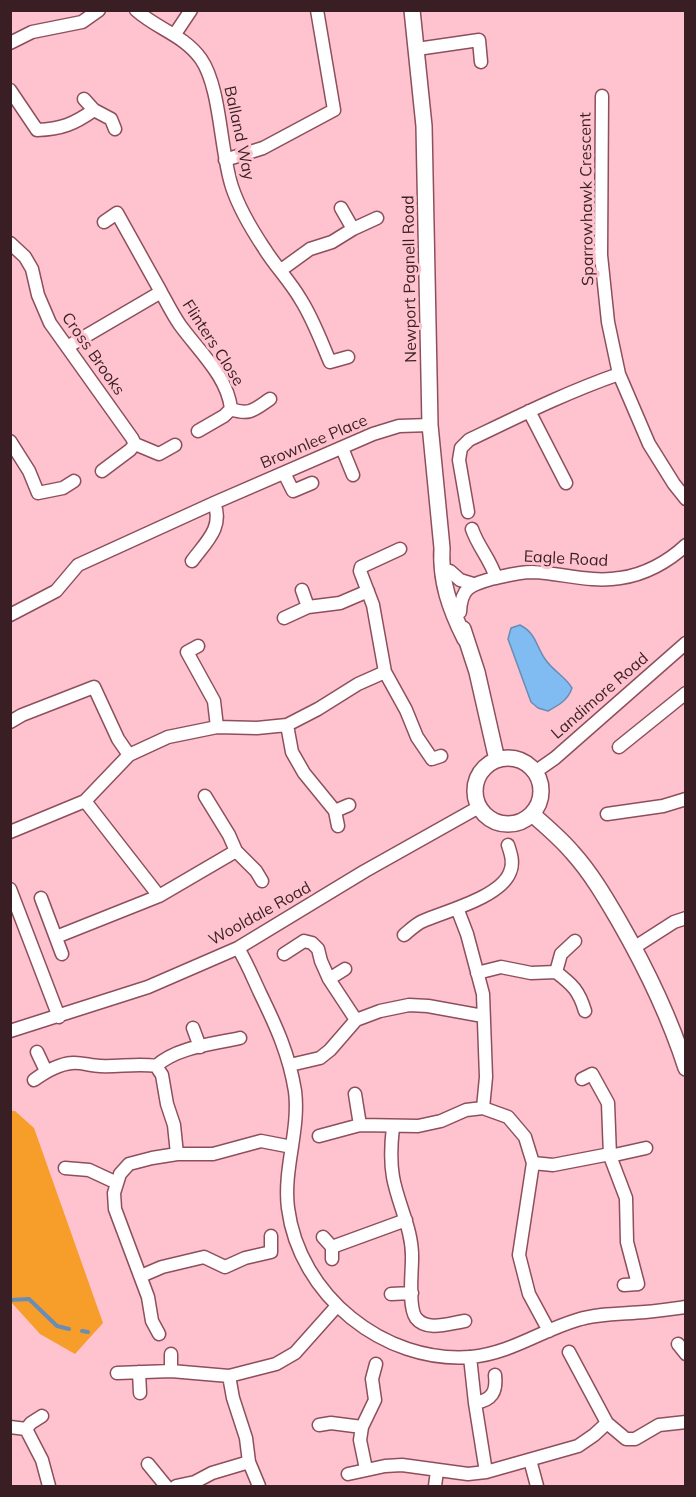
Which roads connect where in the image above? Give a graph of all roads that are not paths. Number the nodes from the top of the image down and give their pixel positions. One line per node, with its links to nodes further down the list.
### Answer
1 (99, 10): 7 (street)
2 (136, 10): 6 (street, Balland Way)
3 (191, 10): 6 (street)
4 (412, 10): 8 (main road, Newport Pagnell Road)
5 (312, 11): 15 (street)
6 (175, 34): 15 (street, Balland Way)
7 (10, 43)
8 (417, 49): 9 (street); 31 (main road, Newport Pagnell Road)
9 (481, 62)
10 (10, 90): 13 (street)
11 (602, 96): 27 (street, Sparrowhawk Crescent)
12 (84, 99): 13 (street)
13 (94, 110): 14 (street)
14 (116, 129)
15 (225, 160): 21 (street, Balland Way)
16 (341, 207): 19 (street)
17 (377, 218): 19 (street)
18 (104, 222): 22 (street, Flinters Close)
19 (353, 228): 21 (street)
20 (10, 243): 23 (street, Cross Brooks)
21 (281, 270): 25 (street, Balland Way)
22 (161, 292): 23 (street, Flinters Close); 29 (street, Flinters Close)
23 (67, 347): 34 (street, Cross Brooks)
24 (348, 357): 25 (street)
25 (330, 362): 26 (street)
26 (317, 366)
27 (619, 374): 30 (street); 43 (street, Sparrowhawk Crescent)
28 (270, 399): 29 (street)
29 (231, 409): 32 (street, Flinters Close)
30 (529, 411): 42 (street); 45 (street)
31 (430, 425): 36 (street, Brownlee Place); 48 (main road, Newport Pagnell Road)
32 (198, 431)
33 (10, 441): 40 (street)
34 (135, 444): 35 (street); 37 (street)
35 (176, 445)
36 (342, 448): 38 (street, Brownlee Place); 39 (street)
37 (102, 471)
38 (284, 473): 41 (street); 44 (street, Brownlee Place)
39 (353, 475)
40 (74, 481)
41 (312, 483)
42 (567, 483)
43 (686, 499)
44 (214, 503): 50 (street); 58 (street, Brownlee Place)
45 (468, 512)
46 (472, 529): 52 (street)
47 (686, 545): 52 (street, Eagle Road)
48 (442, 548): 51 (main road, Newport Pagnell Road); 60 (main road, Newport Pagnell Road)
49 (400, 549): 55 (street)
50 (192, 561)
51 (450, 570): 53 (street); 57 (main road, Newport Pagnell Road)
52 (496, 578): 53 (street, Eagle Road)
53 (473, 584): 57 (street)
54 (303, 590): 56 (street)
55 (368, 591): 56 (street); 63 (street)
56 (308, 608): 59 (street)
57 (460, 612): 60 (main road, Newport Pagnell Road)
58 (10, 615)
59 (284, 618)
60 (465, 639): 71 (main road, Newport Pagnell Road)
61 (686, 643): 72 (street, Landimore Road)
62 (198, 645): 67 (street)
63 (385, 672): 66 (street); 70 (street)
64 (686, 693): 68 (street)
65 (10, 722): 69 (street)
66 (287, 725): 67 (street); 78 (street)
67 (217, 727): 69 (street)
68 (619, 747)
69 (129, 755): 75 (street)
70 (441, 756)
71 (497, 760): 72 (main road); 77 (main road)
72 (535, 772): 79 (main road)
73 (205, 796): 84 (street)
74 (686, 799): 80 (street)
75 (85, 801): 82 (street); 87 (street)
76 (349, 805): 78 (street)
77 (479, 807): 79 (main road); 95 (street, Wooldale Road)
78 (335, 811): 81 (street)
79 (532, 814): 94 (main road)
80 (607, 814)
81 (338, 826)
82 (10, 832)
83 (508, 845): 89 (street)
84 (236, 851): 85 (street); 87 (street)
85 (262, 881)
86 (10, 889): 104 (street)
87 (159, 896): 92 (street)
88 (41, 898): 92 (street)
89 (457, 908): 91 (street); 100 (street)
90 (686, 918): 94 (street)
91 (404, 935)
92 (56, 937): 96 (street)
93 (575, 941): 99 (street)
94 (635, 947): 113 (main road)
95 (238, 948): 104 (street, Wooldale Road); 111 (street)
96 (62, 954)
97 (284, 954): 101 (street)
98 (345, 969): 101 (street)
99 (556, 972): 100 (street); 102 (street)
100 (477, 974): 103 (street)
101 (329, 979): 105 (street)
102 (585, 1011)
103 (483, 1016): 105 (street); 118 (street)
104 (60, 1017): 107 (street, Wooldale Road)
105 (356, 1020): 111 (street)
106 (193, 1028): 109 (street)
107 (10, 1031)
108 (240, 1038): 109 (street)
109 (206, 1046): 112 (street)
110 (37, 1052): 114 (street)
111 (290, 1065): 122 (street)
112 (156, 1066): 114 (street); 124 (street)
113 (686, 1068)
114 (46, 1071): 116 (street)
115 (582, 1079): 125 (street)
116 (34, 1080)
117 (355, 1094): 119 (street)
118 (483, 1108): 120 (street); 126 (street)
119 (360, 1125): 120 (street); 121 (street)
120 (393, 1126): 129 (street)
121 (320, 1136)
122 (292, 1147): 124 (street); 136 (street)
123 (646, 1148): 125 (street)
124 (177, 1154): 128 (street)
125 (610, 1155): 126 (street); 133 (street)
126 (532, 1164): 139 (street)
127 (65, 1168): 128 (street)
128 (117, 1183): 132 (street)
129 (406, 1220): 131 (street); 134 (street)
130 (271, 1236): 132 (street)
131 (329, 1248)
132 (141, 1276): 140 (street)
133 (624, 1286)
134 (412, 1293): 135 (street); 138 (street)
135 (391, 1294)
136 (336, 1307): 143 (street); 149 (street)
137 (686, 1307): 139 (street)
138 (465, 1321)
139 (549, 1331): 143 (street)
140 (159, 1334)
141 (569, 1352): 154 (street)
142 (171, 1354): 145 (street)
143 (470, 1357): 151 (street)
144 (376, 1364): 157 (street)
145 (171, 1371): 146 (street); 149 (street)
146 (139, 1372): 147 (street); 150 (street)
147 (117, 1373)
148 (495, 1375): 151 (street)
149 (229, 1376): 160 (street)
150 (140, 1393)
151 (475, 1402): 164 (street)
152 (42, 1416): 158 (street)
153 (686, 1422): 154 (street)
154 (607, 1423): 159 (street)
155 (320, 1425): 157 (street)
156 (10, 1427): 158 (street)
157 (362, 1427): 162 (street)
158 (26, 1429): 167 (street)
159 (530, 1460): 164 (street); 171 (street)
160 (249, 1462): 168 (street); 169 (street)
161 (148, 1464): 166 (street)
162 (366, 1469): 163 (street); 165 (street)
163 (437, 1471): 164 (street); 170 (street)
164 (486, 1472)
165 (348, 1474)
166 (163, 1483)
167 (49, 1486)
168 (176, 1486)
169 (259, 1486)
170 (435, 1486)
171 (537, 1486)

